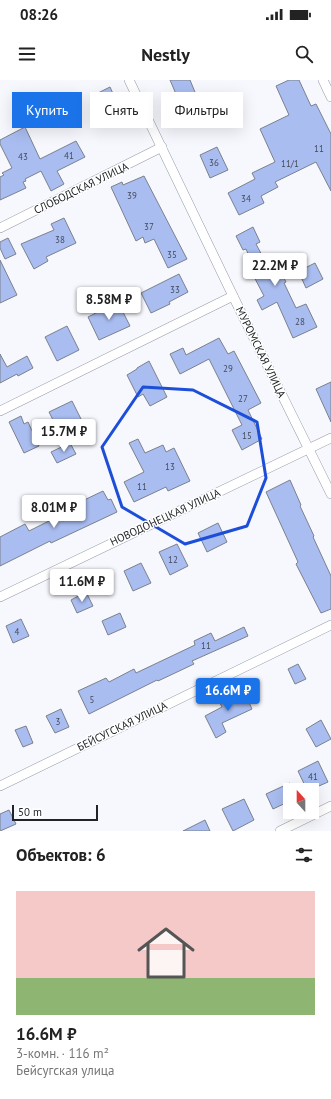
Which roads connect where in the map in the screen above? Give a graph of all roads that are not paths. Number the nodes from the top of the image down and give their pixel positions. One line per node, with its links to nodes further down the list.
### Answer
1 (129, 80): 4 (street, МУРОМСКАЯ УЛИЦА)
2 (322, 80): 3 (street)
3 (331, 97)
4 (162, 148): 5 (street, СЛОБОДСКАЯ УЛИЦА); 6 (street, МУРОМСКАЯ УЛИЦА)
5 (0, 228)
6 (233, 296): 7 (street); 9 (street, МУРОМСКАЯ УЛИЦА)
7 (0, 411)
8 (331, 438): 9 (street, НОВОДОНЕЦКАЯ УЛИЦА)
9 (309, 449): 10 (street, МУРОМСКАЯ УЛИЦА); 11 (street, НОВОДОНЕЦКАЯ УЛИЦА)
10 (331, 494)
11 (0, 597)
12 (331, 625): 13 (street, БЕЙСУГСКАЯ УЛИЦА)
13 (0, 786)
14 (331, 806): 15 (street)
15 (280, 831)

